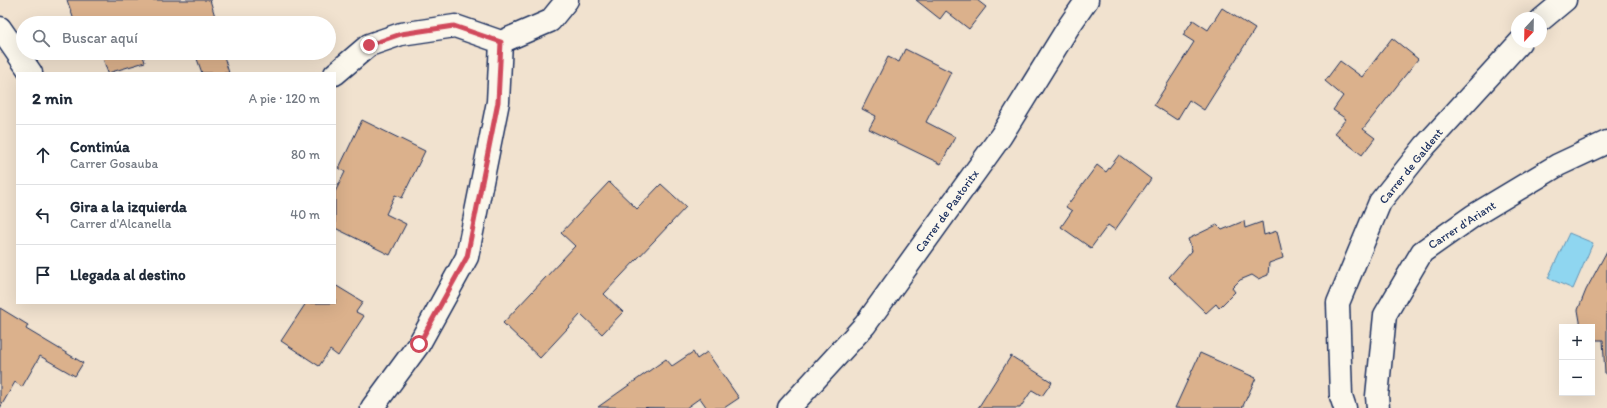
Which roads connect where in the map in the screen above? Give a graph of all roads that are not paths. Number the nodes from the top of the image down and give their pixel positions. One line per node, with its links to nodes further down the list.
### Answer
1 (567, 0): 6 (street)
2 (1087, 0): 14 (street, Carrer de Pastoritx)
3 (1565, 0): 4 (street)
4 (1547, 15)
5 (0, 28): 8 (street)
6 (501, 42): 11 (street); 13 (street)
7 (1515, 48): 15 (street, Carrer de Galdent)
8 (16, 51)
9 (22, 60): 10 (street)
10 (30, 72)
11 (336, 73)
12 (1607, 142): 16 (street, Carrer d'Ariant)
13 (372, 408)
14 (789, 408)
15 (1345, 408)
16 (1378, 408)

